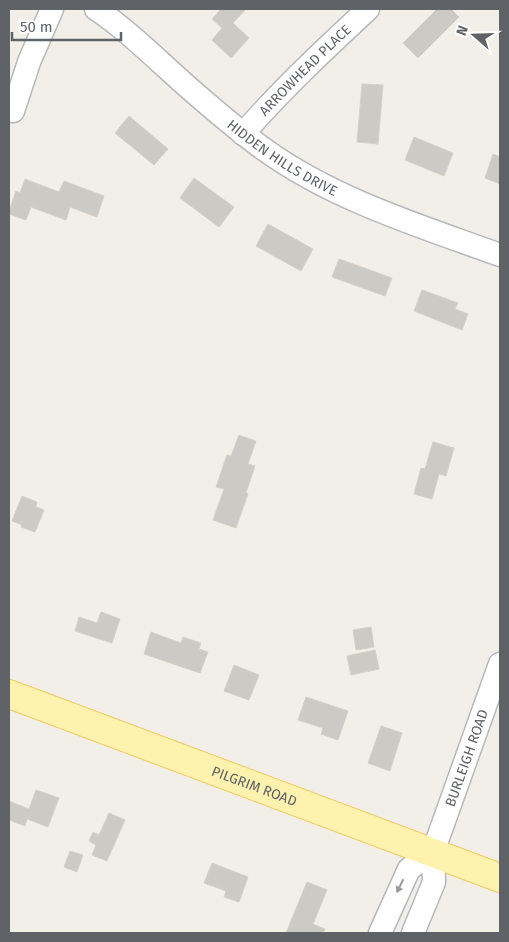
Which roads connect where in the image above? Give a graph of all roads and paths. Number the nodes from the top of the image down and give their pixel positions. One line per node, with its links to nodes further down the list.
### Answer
1 (52, 9): 4 (street)
2 (96, 9): 5 (street, HIDDEN HILLS DRIVE)
3 (368, 9): 5 (street, ARROWHEAD PLACE)
4 (13, 111)
5 (243, 134): 6 (street, HIDDEN HILLS DRIVE)
6 (500, 255)
7 (500, 664): 9 (street, BURLEIGH ROAD)
8 (9, 694): 9 (main road, PILGRIM ROAD)
9 (433, 852): 10 (main road, PILGRIM ROAD); 11 (street, one-way to 11); 12 (street)
10 (500, 878)
11 (382, 928): 12 (street)
12 (413, 933)

